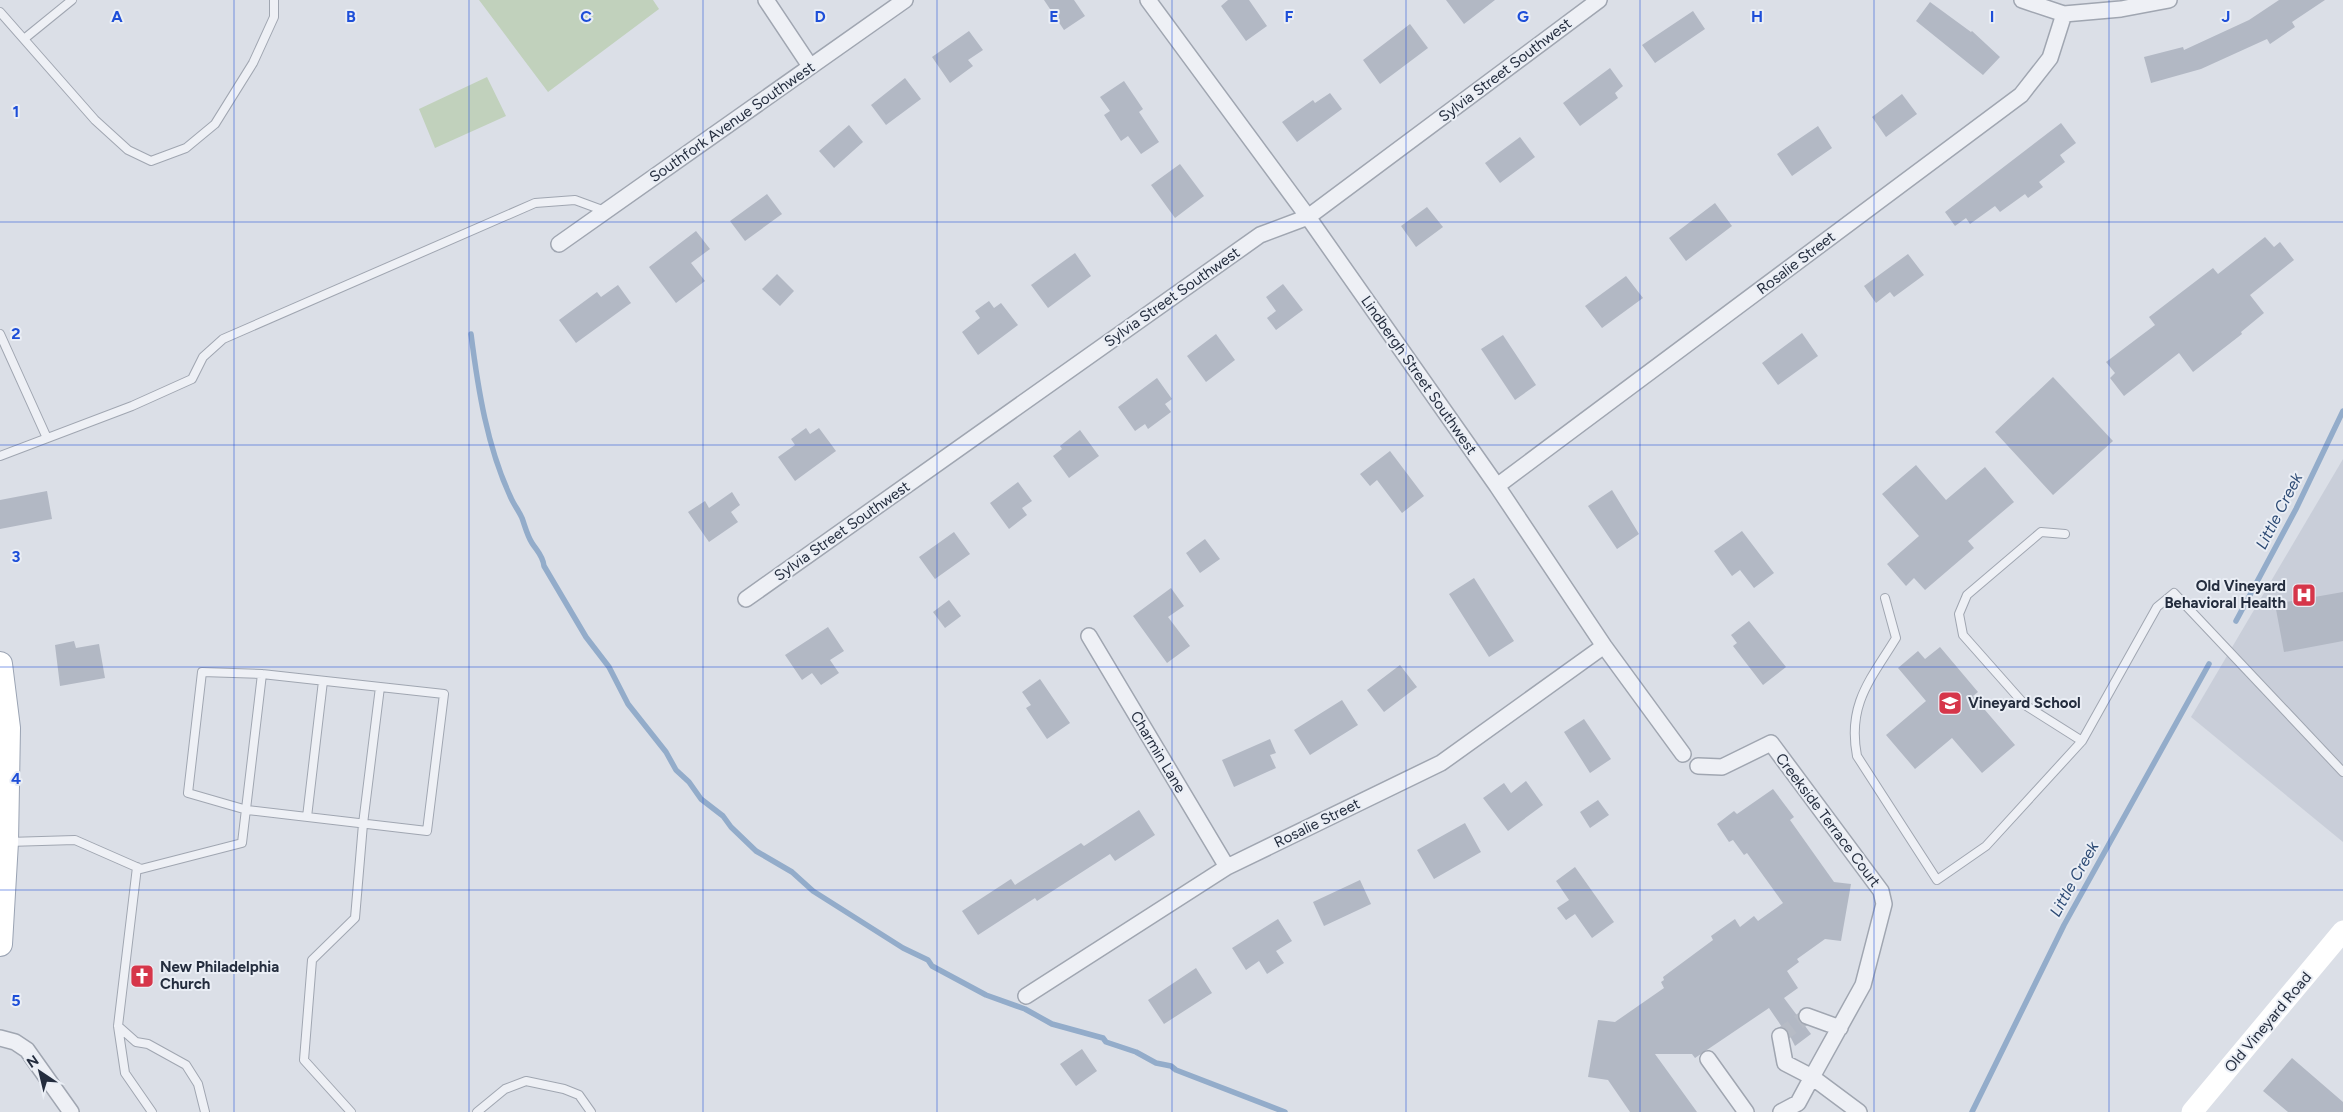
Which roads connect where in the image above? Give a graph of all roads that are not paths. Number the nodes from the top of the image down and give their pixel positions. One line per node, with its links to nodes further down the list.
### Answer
1 (72, 0): 11 (lane)
2 (274, 0): 11 (lane)
3 (766, 0): 12 (street)
4 (905, 0): 12 (street, Southfork Avenue Southwest)
5 (1148, 0): 14 (street, Lindbergh Street Southwest)
6 (1599, 0): 14 (street, Sylvia Street Southwest)
7 (2022, 0): 10 (street)
8 (2169, 0): 10 (street)
9 (0, 12): 11 (lane)
10 (2064, 14): 19 (street, Rosalie Street)
11 (24, 39)
12 (810, 66): 13 (street, Southfork Avenue Southwest)
13 (605, 211): 15 (street, Southfork Avenue Southwest); 17 (lane)
14 (1308, 217): 19 (street, Lindbergh Street Southwest); 22 (street, Sylvia Street Southwest)
15 (559, 244)
16 (0, 334): 17 (lane)
17 (47, 438): 18 (lane)
18 (0, 456)
19 (1496, 486): 24 (street, Lindbergh Street Southwest)
20 (2065, 534): 29 (lane)
21 (1885, 598): 29 (lane)
22 (746, 599)
23 (1089, 636): 38 (street, Charmin Lane)
24 (1604, 646): 30 (street, Lindbergh Street Southwest); 38 (street, Rosalie Street)
25 (0, 664): 36 (main road)
26 (262, 674): 27 (lane); 33 (lane); 33 (lane)
27 (323, 681): 28 (lane); 34 (lane)
28 (380, 687): 35 (lane); 35 (lane)
29 (2082, 741): 32 (lane)
30 (1683, 754)
31 (1698, 766): 44 (street, Creekside Terrace Court)
32 (2343, 772)
33 (247, 810): 34 (lane); 37 (lane)
34 (307, 817): 35 (lane)
35 (363, 824): 52 (lane)
36 (3, 843): 37 (lane); 40 (main road)
37 (137, 867): 43 (lane)
38 (1226, 867): 41 (street, Rosalie Street)
39 (2343, 931): 58 (street, Old Vineyard Road)
40 (0, 944)
41 (1026, 996)
42 (1807, 1016): 44 (street)
43 (118, 1026): 50 (lane); 51 (lane)
44 (1840, 1028): 48 (street, Creekside Terrace Court)
45 (1780, 1036): 48 (street)
46 (0, 1038): 49 (street)
47 (1708, 1059): 55 (street)
48 (1812, 1077): 56 (street, Creekside Terrace Court); 57 (street)
49 (71, 1112)
50 (152, 1112)
51 (205, 1112)
52 (351, 1112)
53 (477, 1112): 54 (lane)
54 (591, 1112)
55 (1746, 1112)
56 (1781, 1112)
57 (1859, 1112)
58 (2192, 1112)

